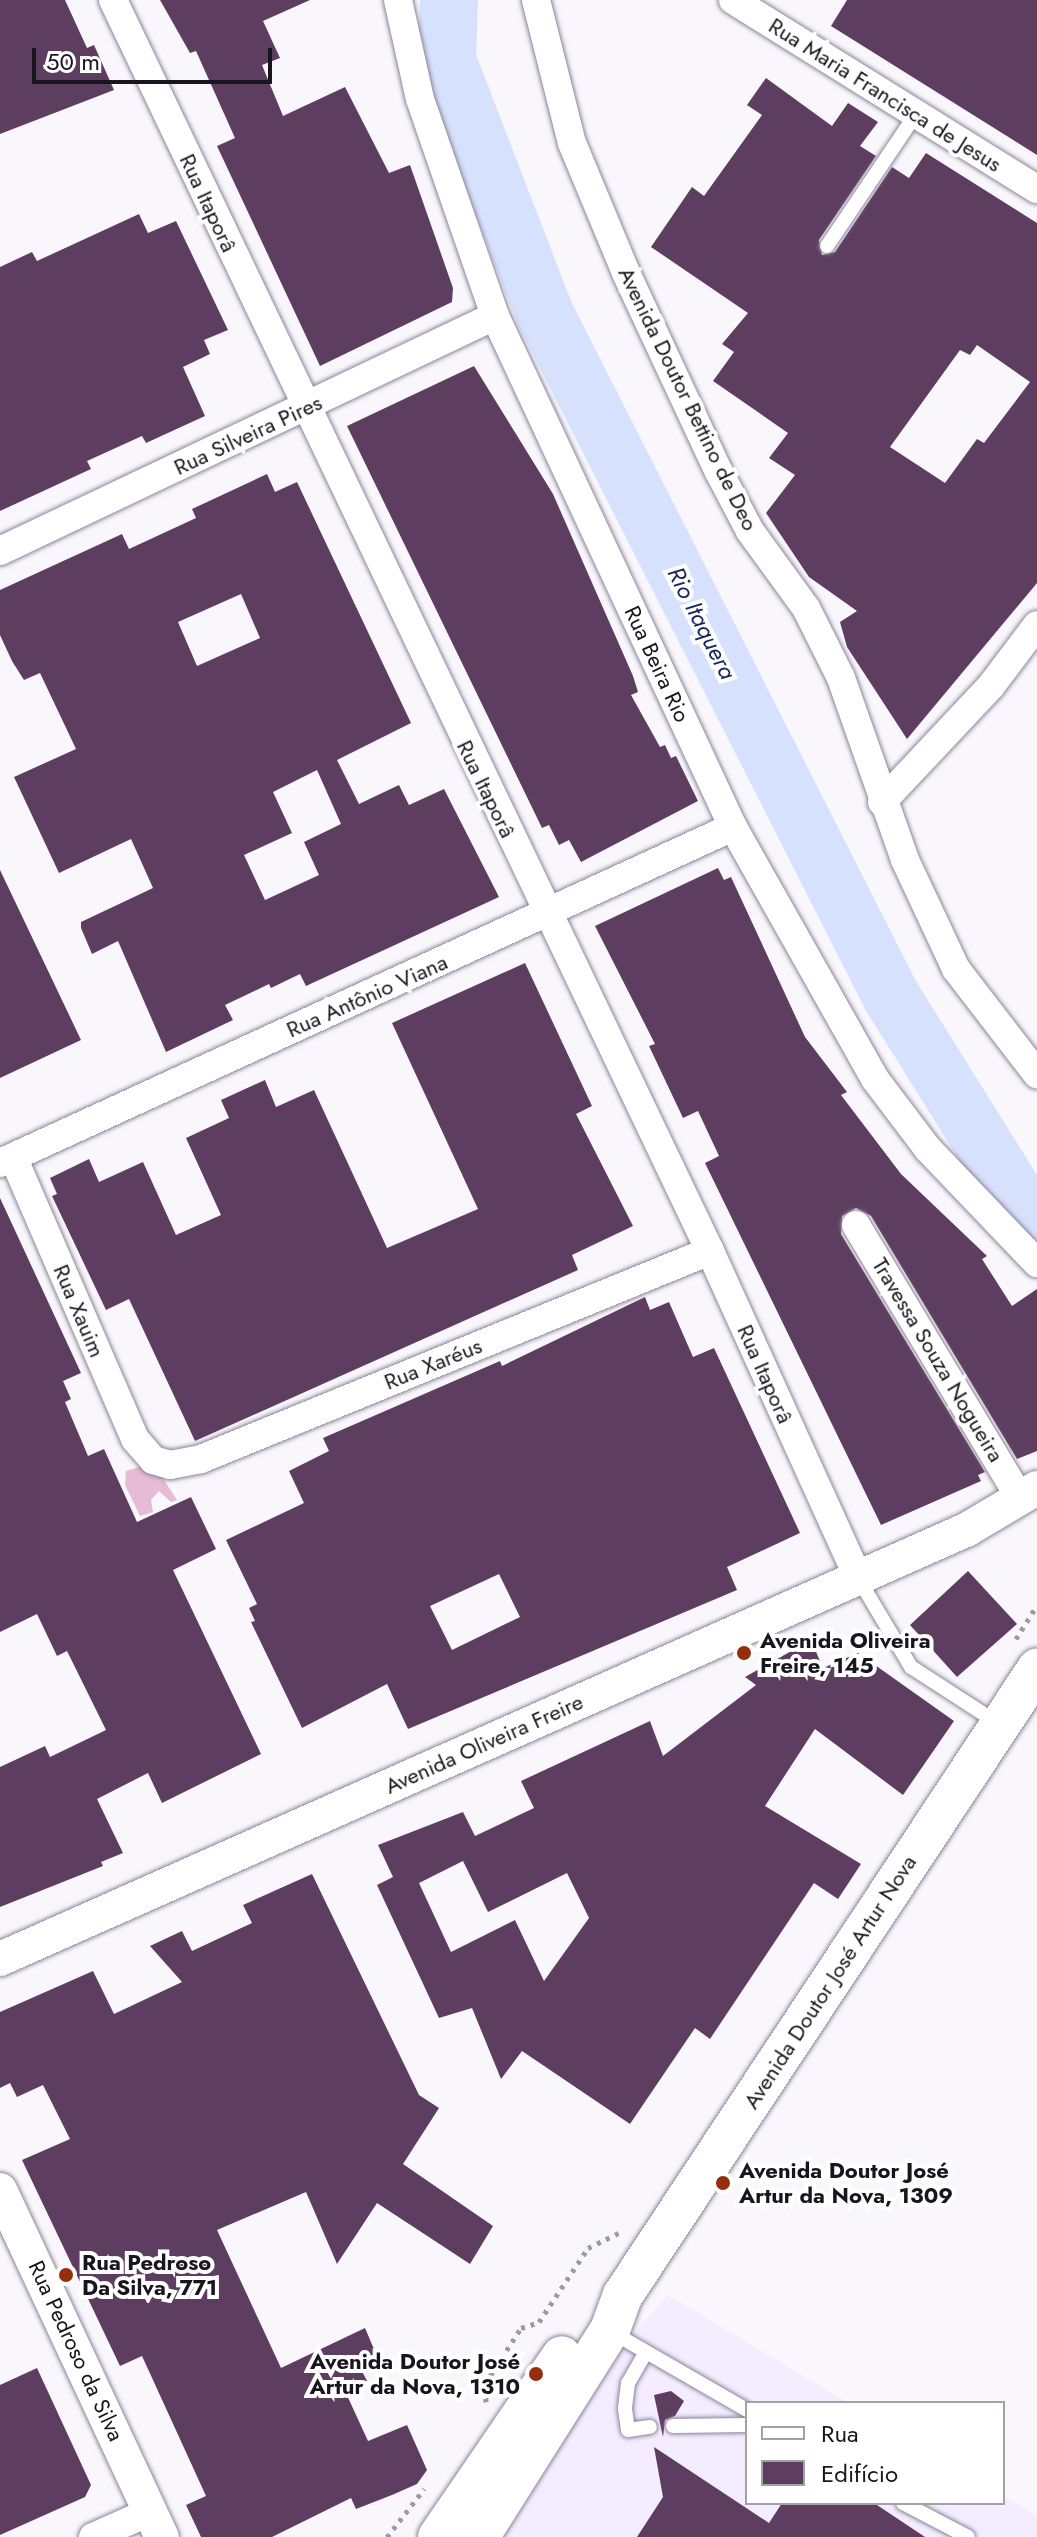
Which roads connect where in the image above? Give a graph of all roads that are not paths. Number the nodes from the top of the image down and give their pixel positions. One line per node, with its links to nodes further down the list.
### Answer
1 (113, 0): 9 (street, Rua Itaporâ)
2 (398, 0): 8 (street, Rua Beira Rio)
3 (536, 0): 12 (street, Avenida Doutor Bettino de Deo)
4 (733, 0): 5 (street, Rua Maria Francisca de Jesus)
5 (916, 114): 6 (street, Rua Maria Francisca de Jesus); 7 (lane)
6 (1037, 189)
7 (827, 246)
8 (495, 316): 9 (street, Rua Silveira Pires); 13 (street, Rua Beira Rio)
9 (305, 410): 10 (street, Rua Silveira Pires); 14 (street, Rua Itaporâ)
10 (0, 551)
11 (1037, 625): 12 (street)
12 (882, 802): 15 (street, Avenida Doutor Bettino de Deo)
13 (733, 827): 14 (street, Rua Antônio Viana); 19 (street, Rua Beira Rio)
14 (546, 915): 16 (street, Rua Antônio Viana); 18 (street, Rua Itaporâ)
15 (1037, 1074)
16 (7, 1160): 20 (street, Rua Xauim)
17 (856, 1225): 21 (street, Travessa Souza Nogueira)
18 (710, 1251): 20 (street, Rua Xaréus); 22 (street, Rua Itaporâ)
19 (1037, 1263)
20 (153, 1460)
21 (1031, 1499): 22 (street, Avenida Oliveira Freire)
22 (858, 1578): 24 (lane); 25 (street, Avenida Oliveira Freire)
23 (1024, 1658): 24 (main road, Avenida Doutor José Artur Nova)
24 (1000, 1725): 27 (main road, Avenida Doutor José Artur Nova)
25 (0, 1959)
26 (0, 2190): 34 (street, Rua Pedroso da Silva)
27 (617, 2313): 28 (lane); 36 (main road, Avenida Doutor José Artur Nova); 37 (main road, Avenida Doutor José Artur Nova)
28 (646, 2352): 29 (lane); 32 (lane)
29 (745, 2409)
30 (745, 2425): 31 (lane)
31 (673, 2426)
32 (650, 2427)
33 (907, 2505): 38 (lane)
34 (157, 2524): 35 (street)
35 (93, 2537)
36 (438, 2537)
37 (479, 2537)
38 (968, 2537)

